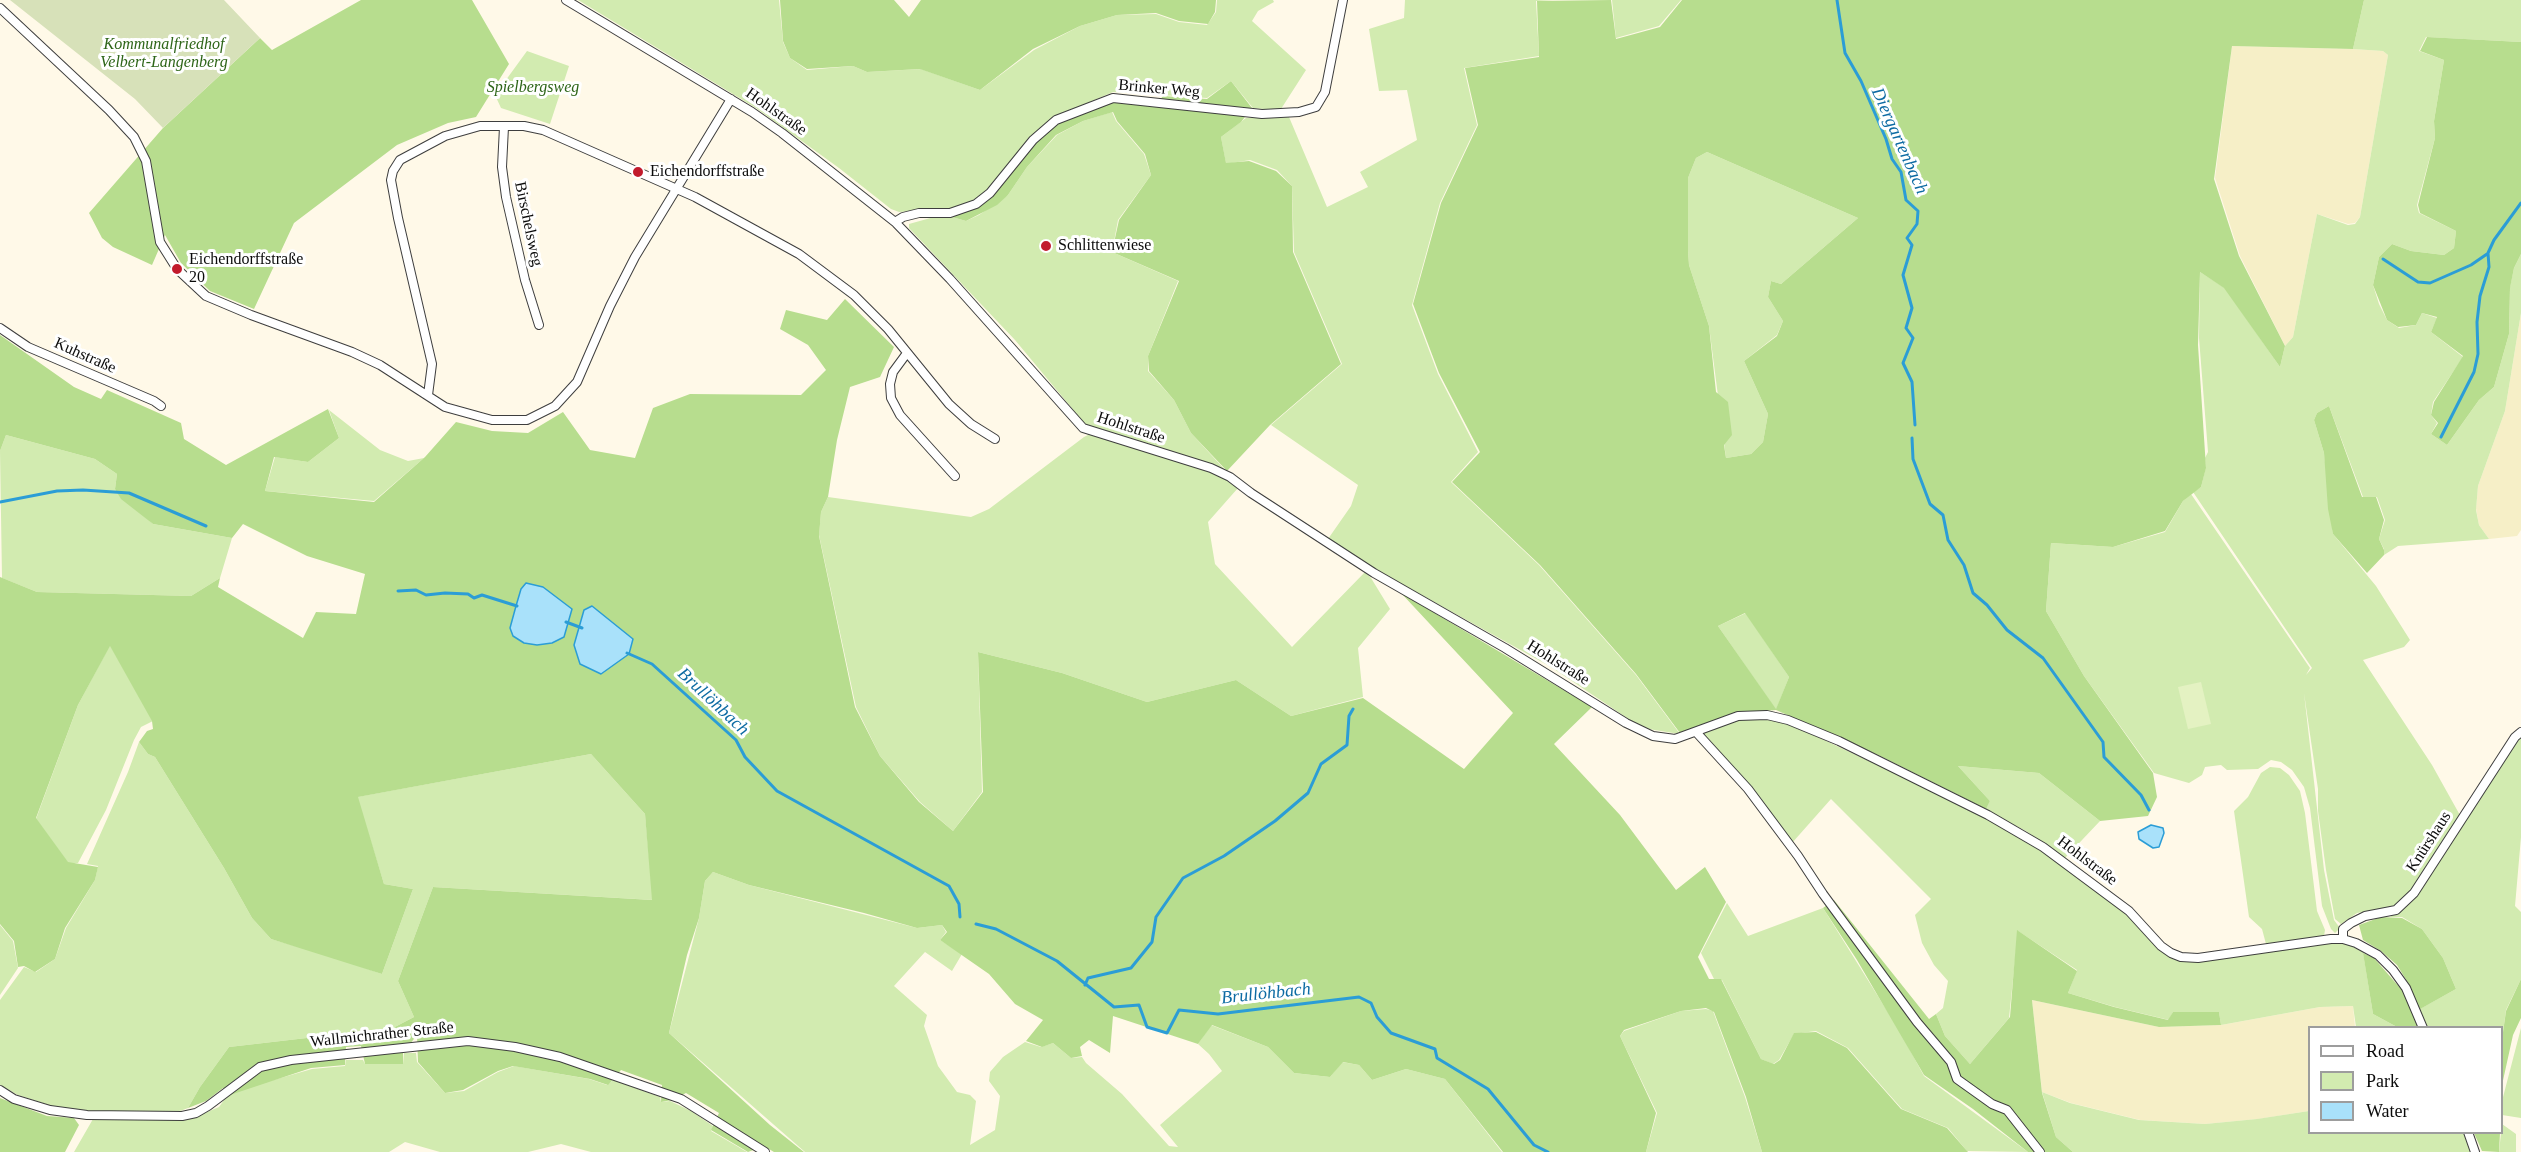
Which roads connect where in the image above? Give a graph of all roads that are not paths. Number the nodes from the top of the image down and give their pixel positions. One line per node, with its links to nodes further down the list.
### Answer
1 (566, 0): 4 (street, Hohlstraße)
2 (1342, 0): 7 (street, Brinker Weg)
3 (0, 8): 11 (street)
4 (731, 99): 6 (street); 7 (street, Hohlstraße)
5 (504, 127): 6 (street); 8 (street, Birschelsweg); 11 (street)
6 (675, 188): 10 (street); 11 (street)
7 (895, 222): 15 (street, Hohlstraße)
8 (539, 325)
9 (0, 328): 12 (street, Kuhstraße)
10 (907, 353): 13 (street); 14 (street)
11 (428, 395)
12 (161, 406)
13 (995, 439)
14 (955, 476)
15 (1696, 732): 17 (street, Hohlstraße); 22 (street)
16 (2521, 732): 17 (street, Knürshaus)
17 (2343, 939): 18 (street)
18 (2422, 1026)
19 (0, 1090): 21 (street, Wallmichrather Straße)
20 (2469, 1134): 23 (street)
21 (765, 1152)
22 (2040, 1152)
23 (2475, 1152)

